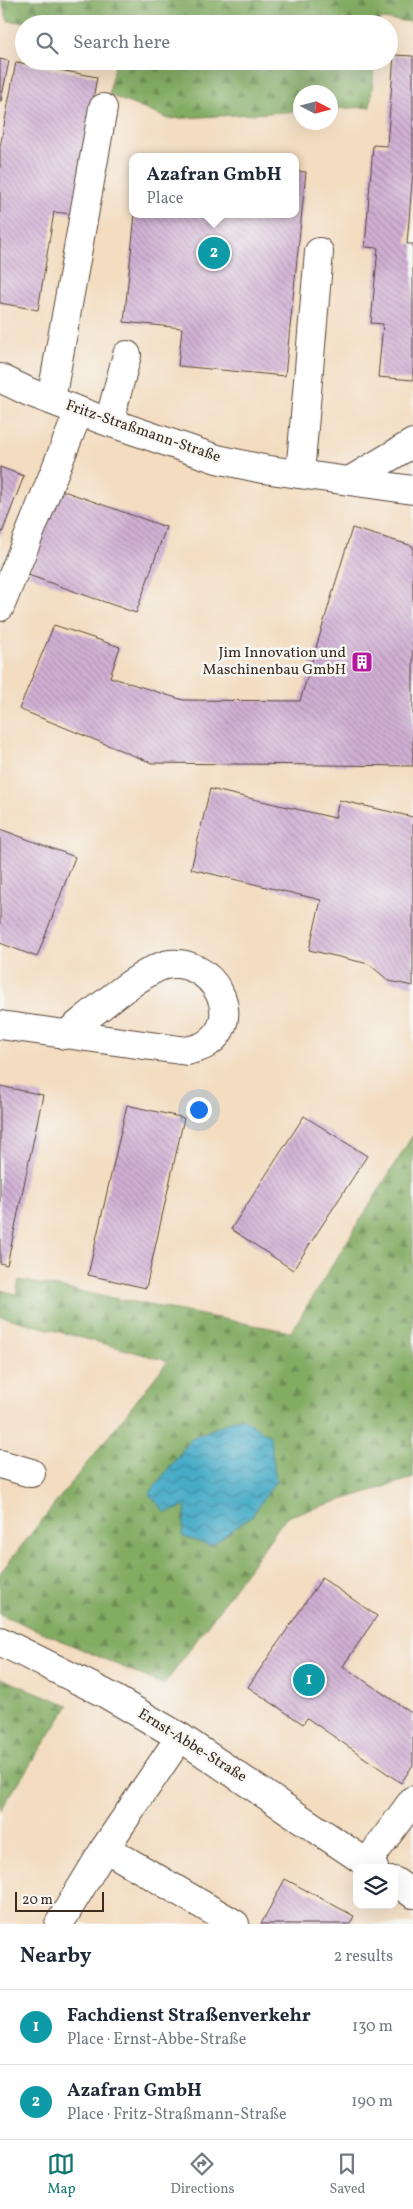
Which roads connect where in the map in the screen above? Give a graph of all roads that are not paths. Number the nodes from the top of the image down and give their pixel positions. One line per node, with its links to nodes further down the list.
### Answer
1 (103, 108): 5 (street)
2 (319, 252): 8 (street)
3 (127, 355): 6 (street)
4 (0, 378): 5 (street, Fritz-Straßmann-Straße)
5 (65, 406): 6 (street, Fritz-Straßmann-Straße); 11 (street); 12 (street)
6 (109, 422): 8 (street, Fritz-Straßmann-Straße)
7 (413, 443): 9 (street)
8 (300, 474): 9 (street, Fritz-Straßmann-Straße)
9 (351, 480): 10 (street, Fritz-Straßmann-Straße)
10 (413, 490)
11 (0, 579)
12 (0, 608)
13 (0, 1025): 14 (street)
14 (65, 1035): 14 (street)
15 (0, 1464): 16 (street)
16 (31, 1473)
17 (0, 1641): 18 (street, Ernst-Abbe-Straße)
18 (180, 1737): 20 (street); 21 (street, Ernst-Abbe-Straße)
19 (413, 1800): 22 (street)
20 (105, 1848): 25 (street); 26 (street)
21 (367, 1864)
22 (371, 1864)
23 (398, 1884): 24 (street)
24 (413, 1894)
25 (59, 1924)
26 (235, 1924)

